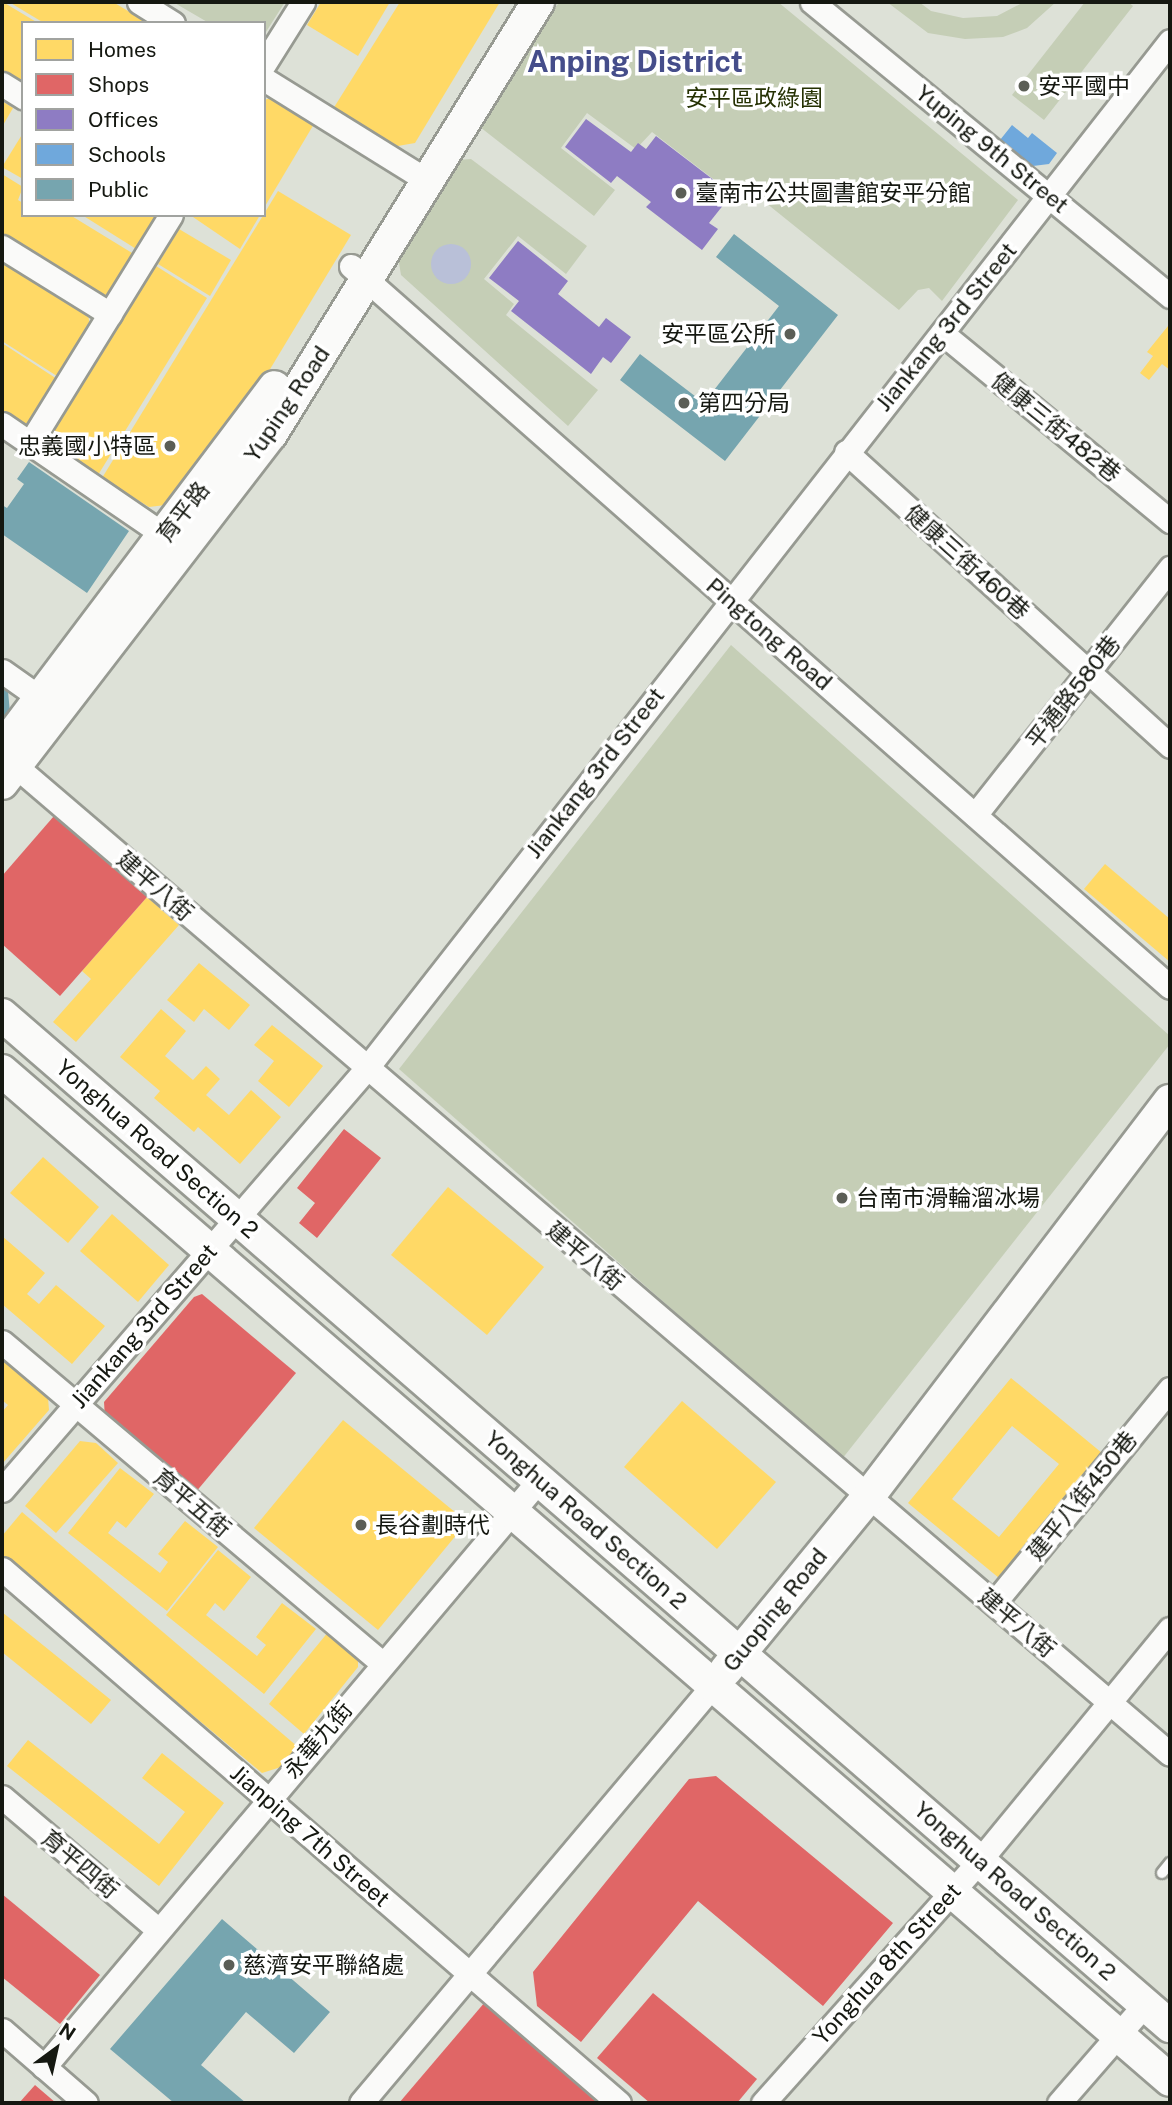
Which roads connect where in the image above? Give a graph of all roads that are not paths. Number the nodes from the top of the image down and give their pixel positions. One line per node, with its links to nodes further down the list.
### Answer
1 (139, 2): 6 (street)
2 (303, 2): 8 (street)
3 (513, 2): 12 (street)
4 (538, 2): 12 (street)
5 (813, 2): 13 (street, Yuping 9th Street)
6 (170, 21)
7 (1170, 41): 13 (street, Jiankang 3rd Street)
8 (266, 61)
9 (266, 80): 12 (street)
10 (2, 85): 11 (street)
11 (21, 96)
12 (419, 175): 16 (street)
13 (1050, 196): 17 (street, Yuping 9th Street); 19 (street, Jiankang 3rd Street)
14 (170, 217): 18 (street)
15 (2, 247): 18 (street)
16 (359, 274): 24 (street, 育平路); 26 (street, Pingtong Road)
17 (1170, 296)
18 (110, 314): 21 (street)
19 (942, 333): 22 (street, Jiankang 3rd Street); 23 (street, 健康三街482巷)
20 (2, 424): 21 (street)
21 (30, 443): 24 (street)
22 (846, 452): 26 (street, Jiankang 3rd Street); 28 (street, 健康三街460巷)
23 (1170, 521)
24 (174, 542): 29 (street, 育平路)
25 (1170, 568): 28 (street, 平通路580巷)
26 (730, 599): 32 (street, Pingtong Road); 35 (street, Jiankang 3rd Street)
27 (2, 671): 29 (street)
28 (1088, 673): 30 (street, 健康三街460巷); 32 (street, 平通路580巷)
29 (49, 704): 31 (street, 育平路)
30 (1170, 746)
31 (6, 763): 35 (street, 建平八街)
32 (975, 815): 33 (street, Pingtong Road)
33 (1170, 987)
34 (2, 1015): 38 (street, Yonghua Road Section 2)
35 (366, 1069): 38 (street, Jiankang 3rd Street); 45 (street, 建平八街)
36 (2, 1071): 39 (street, Yonghua Road Section 2)
37 (1170, 1101): 45 (street, Guoping Road)
38 (238, 1219): 39 (street, Jiankang 3rd Street); 43 (street, Yonghua Road Section 2)
39 (208, 1253): 42 (street, Jiankang 3rd Street); 46 (street, Yonghua Road Section 2)
40 (2, 1342): 42 (street, 育平五街)
41 (1170, 1388): 48 (street, 建平八街450巷)
42 (75, 1405): 44 (street, Jiankang 3rd Street); 51 (street, 育平五街)
43 (540, 1479): 46 (street, 永華九街); 50 (street, Yonghua Road Section 2)
44 (2, 1490)
45 (868, 1497): 48 (street, 建平八街); 50 (street, Guoping Road)
46 (512, 1513): 51 (street, 永華九街); 52 (street, Yonghua Road Section 2)
47 (2, 1569): 56 (street, Jianping 7th Street)
48 (994, 1603): 53 (street, 建平八街)
49 (1170, 1629): 53 (street, Yonghua 8th Street)
50 (740, 1653): 52 (street, Guoping Road); 57 (street, Yonghua Road Section 2)
51 (382, 1663): 56 (street, 永華九街)
52 (714, 1684): 60 (street, Yonghua Road Section 2); 62 (street, Guoping Road)
53 (1110, 1702): 54 (street, 建平八街); 57 (street, Yonghua 8th Street)
54 (1170, 1755)
55 (2, 1797): 61 (street, 育平四街)
56 (269, 1800): 61 (street, 永華九街); 62 (street, Jianping 7th Street)
57 (979, 1860): 60 (street, Yonghua 8th Street); 63 (street, Yonghua Road Section 2)
58 (1170, 1863): 59 (lane)
59 (1162, 1873)
60 (950, 1892): 66 (street, Yonghua Road Section 2); 72 (street, Yonghua 8th Street)
61 (158, 1930): 67 (street, 永華九街)
62 (469, 1972): 70 (street, Guoping Road); 71 (street, Jianping 7th Street)
63 (1145, 2004): 64 (street, Yonghua Road Section 2); 66 (street)
64 (1170, 2026)
65 (2, 2030): 67 (street)
66 (1119, 2034): 68 (street, Yonghua Road Section 2); 73 (street)
67 (44, 2067): 69 (street)
68 (1170, 2080)
69 (86, 2103)
70 (361, 2103)
71 (619, 2103)
72 (763, 2103)
73 (1059, 2103)

